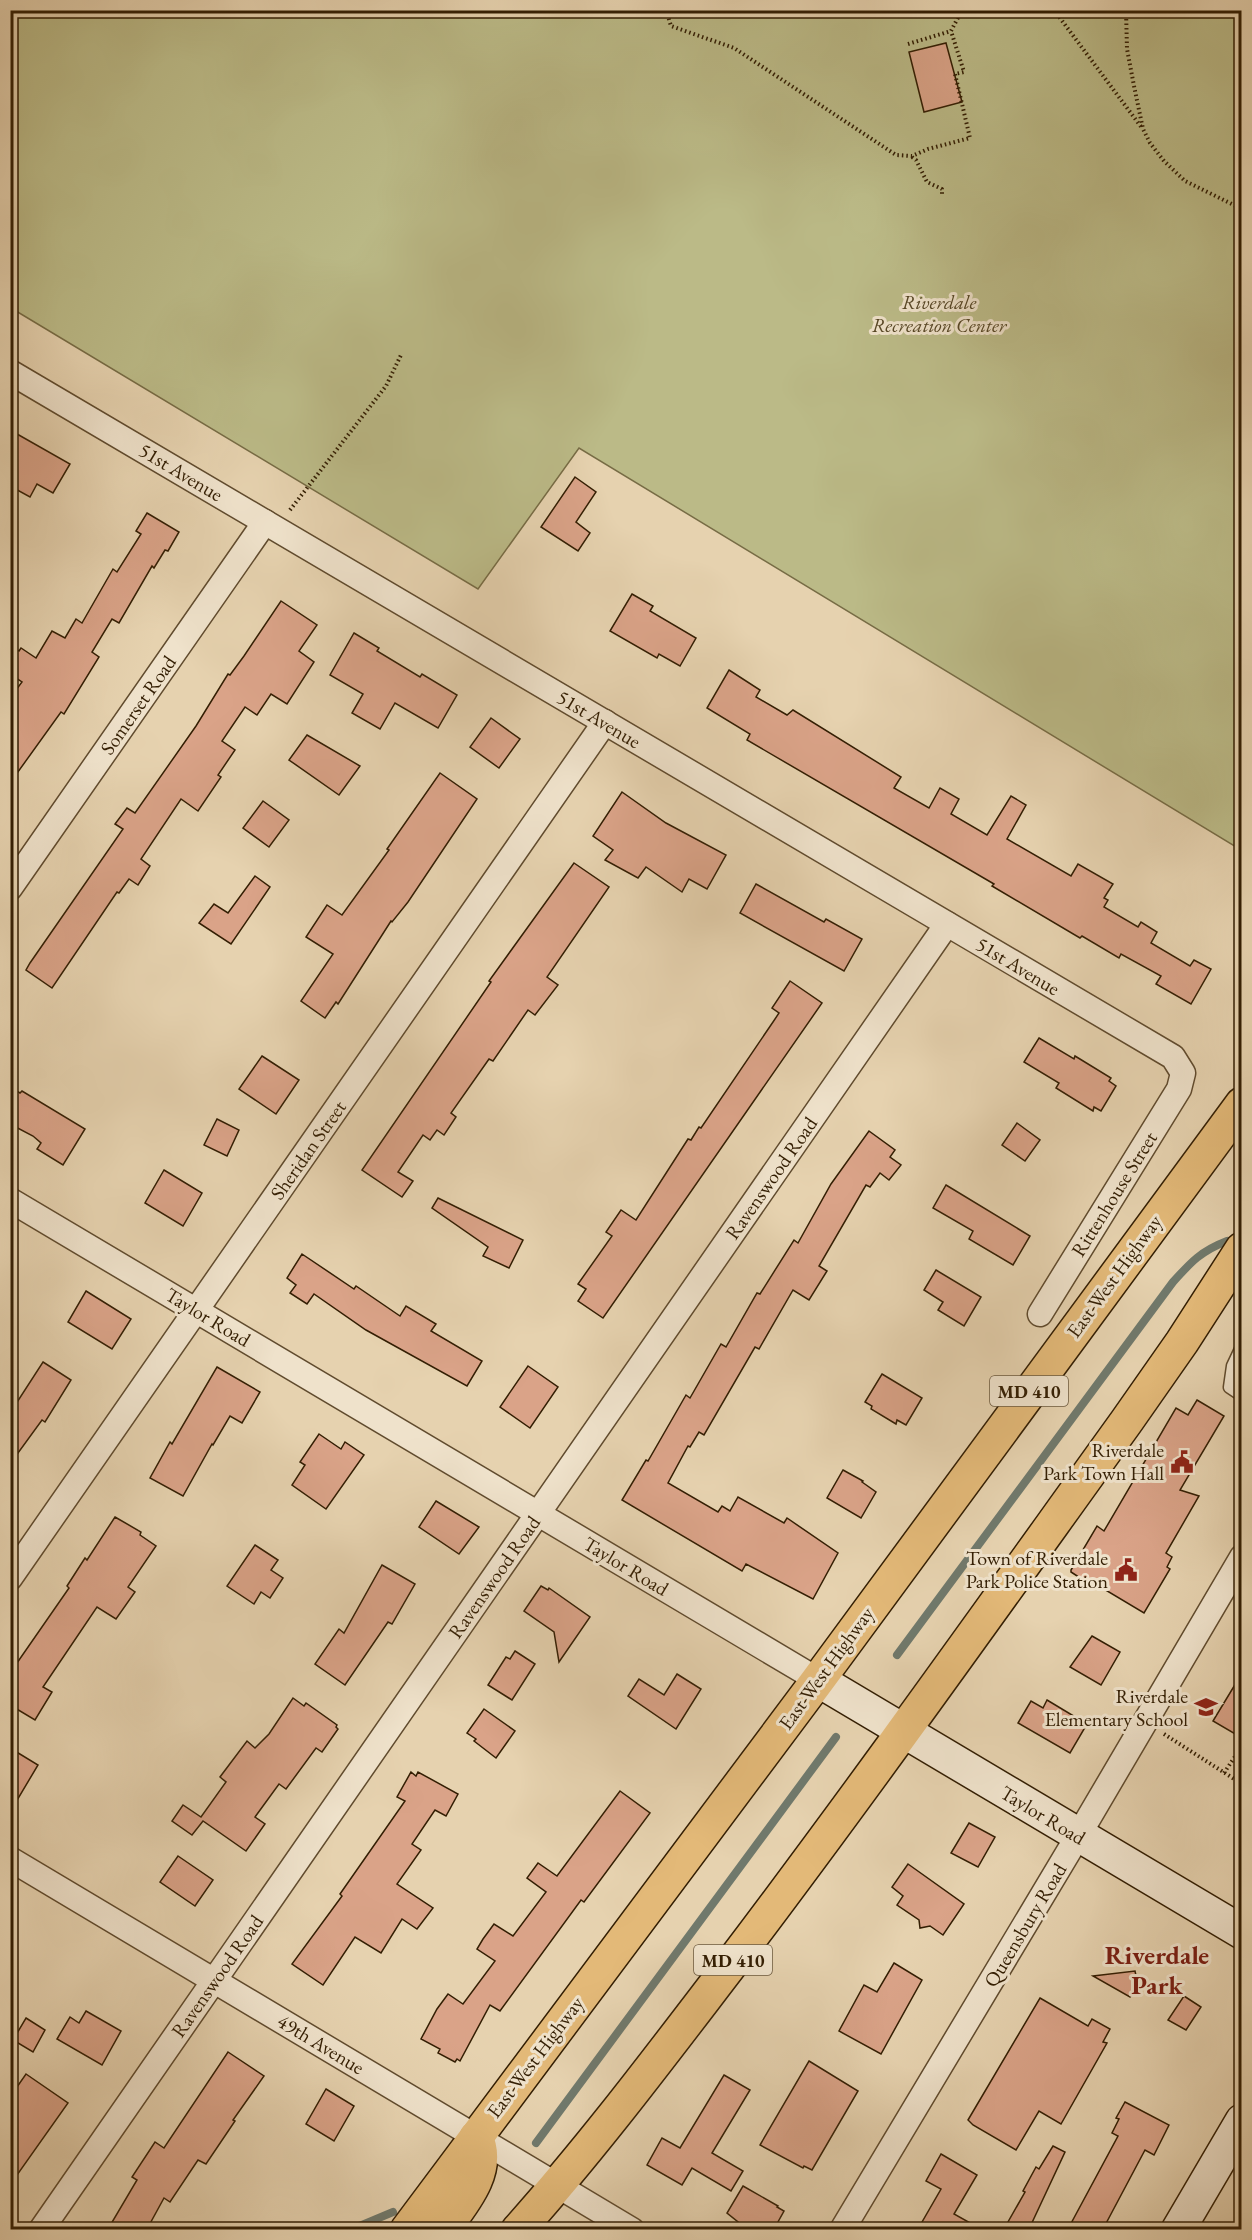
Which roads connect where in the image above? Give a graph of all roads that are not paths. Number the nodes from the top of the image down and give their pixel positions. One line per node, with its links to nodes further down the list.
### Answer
1 (10, 372): 2 (street, 51st Avenue)
2 (276, 519): 3 (street, 51st Avenue); 4 (street, Somerset Road)
3 (605, 722): 5 (street, 51st Avenue); 10 (street, Sheridan Street)
4 (10, 888)
5 (947, 924): 6 (street, 51st Avenue); 14 (street, Ravenswood Road)
6 (1183, 1072): 11 (street, Rittenhouse Street)
7 (1242, 1104): 17 (main road, East-West Highway / MD 410)
8 (10, 1200): 10 (street, Taylor Road)
9 (1242, 1249): 18 (main road, MD 410)
10 (196, 1310): 14 (street, Taylor Road); 16 (street, Sheridan Street)
11 (1040, 1314)
12 (1242, 1347): 13 (lane)
13 (1242, 1395)
14 (538, 1514): 17 (street, Taylor Road); 22 (street, Ravenswood Road)
15 (1242, 1557): 19 (street, Queensbury Road)
16 (10, 1578)
17 (818, 1680): 18 (street, Taylor Road); 24 (main road, East-West Highway / MD 410)
18 (903, 1731): 19 (street, Taylor Road); 25 (main road, MD 410)
19 (1078, 1836): 21 (street, Taylor Road); 31 (street, Queensbury Road)
20 (10, 1859): 22 (street, 49th Avenue)
21 (1242, 1932)
22 (214, 1980): 24 (street, 49th Avenue); 26 (street, Ravenswood Road)
23 (1242, 2121): 32 (street)
24 (476, 2136): 25 (street, 49th Avenue); 27 (main road, East-West Highway / MD 410); 28 (main road)
25 (558, 2185): 29 (main road, MD 410); 30 (street, 49th Avenue)
26 (41, 2229)
27 (407, 2229)
28 (443, 2229)
29 (518, 2229)
30 (632, 2229)
31 (843, 2229)
32 (1178, 2229)

